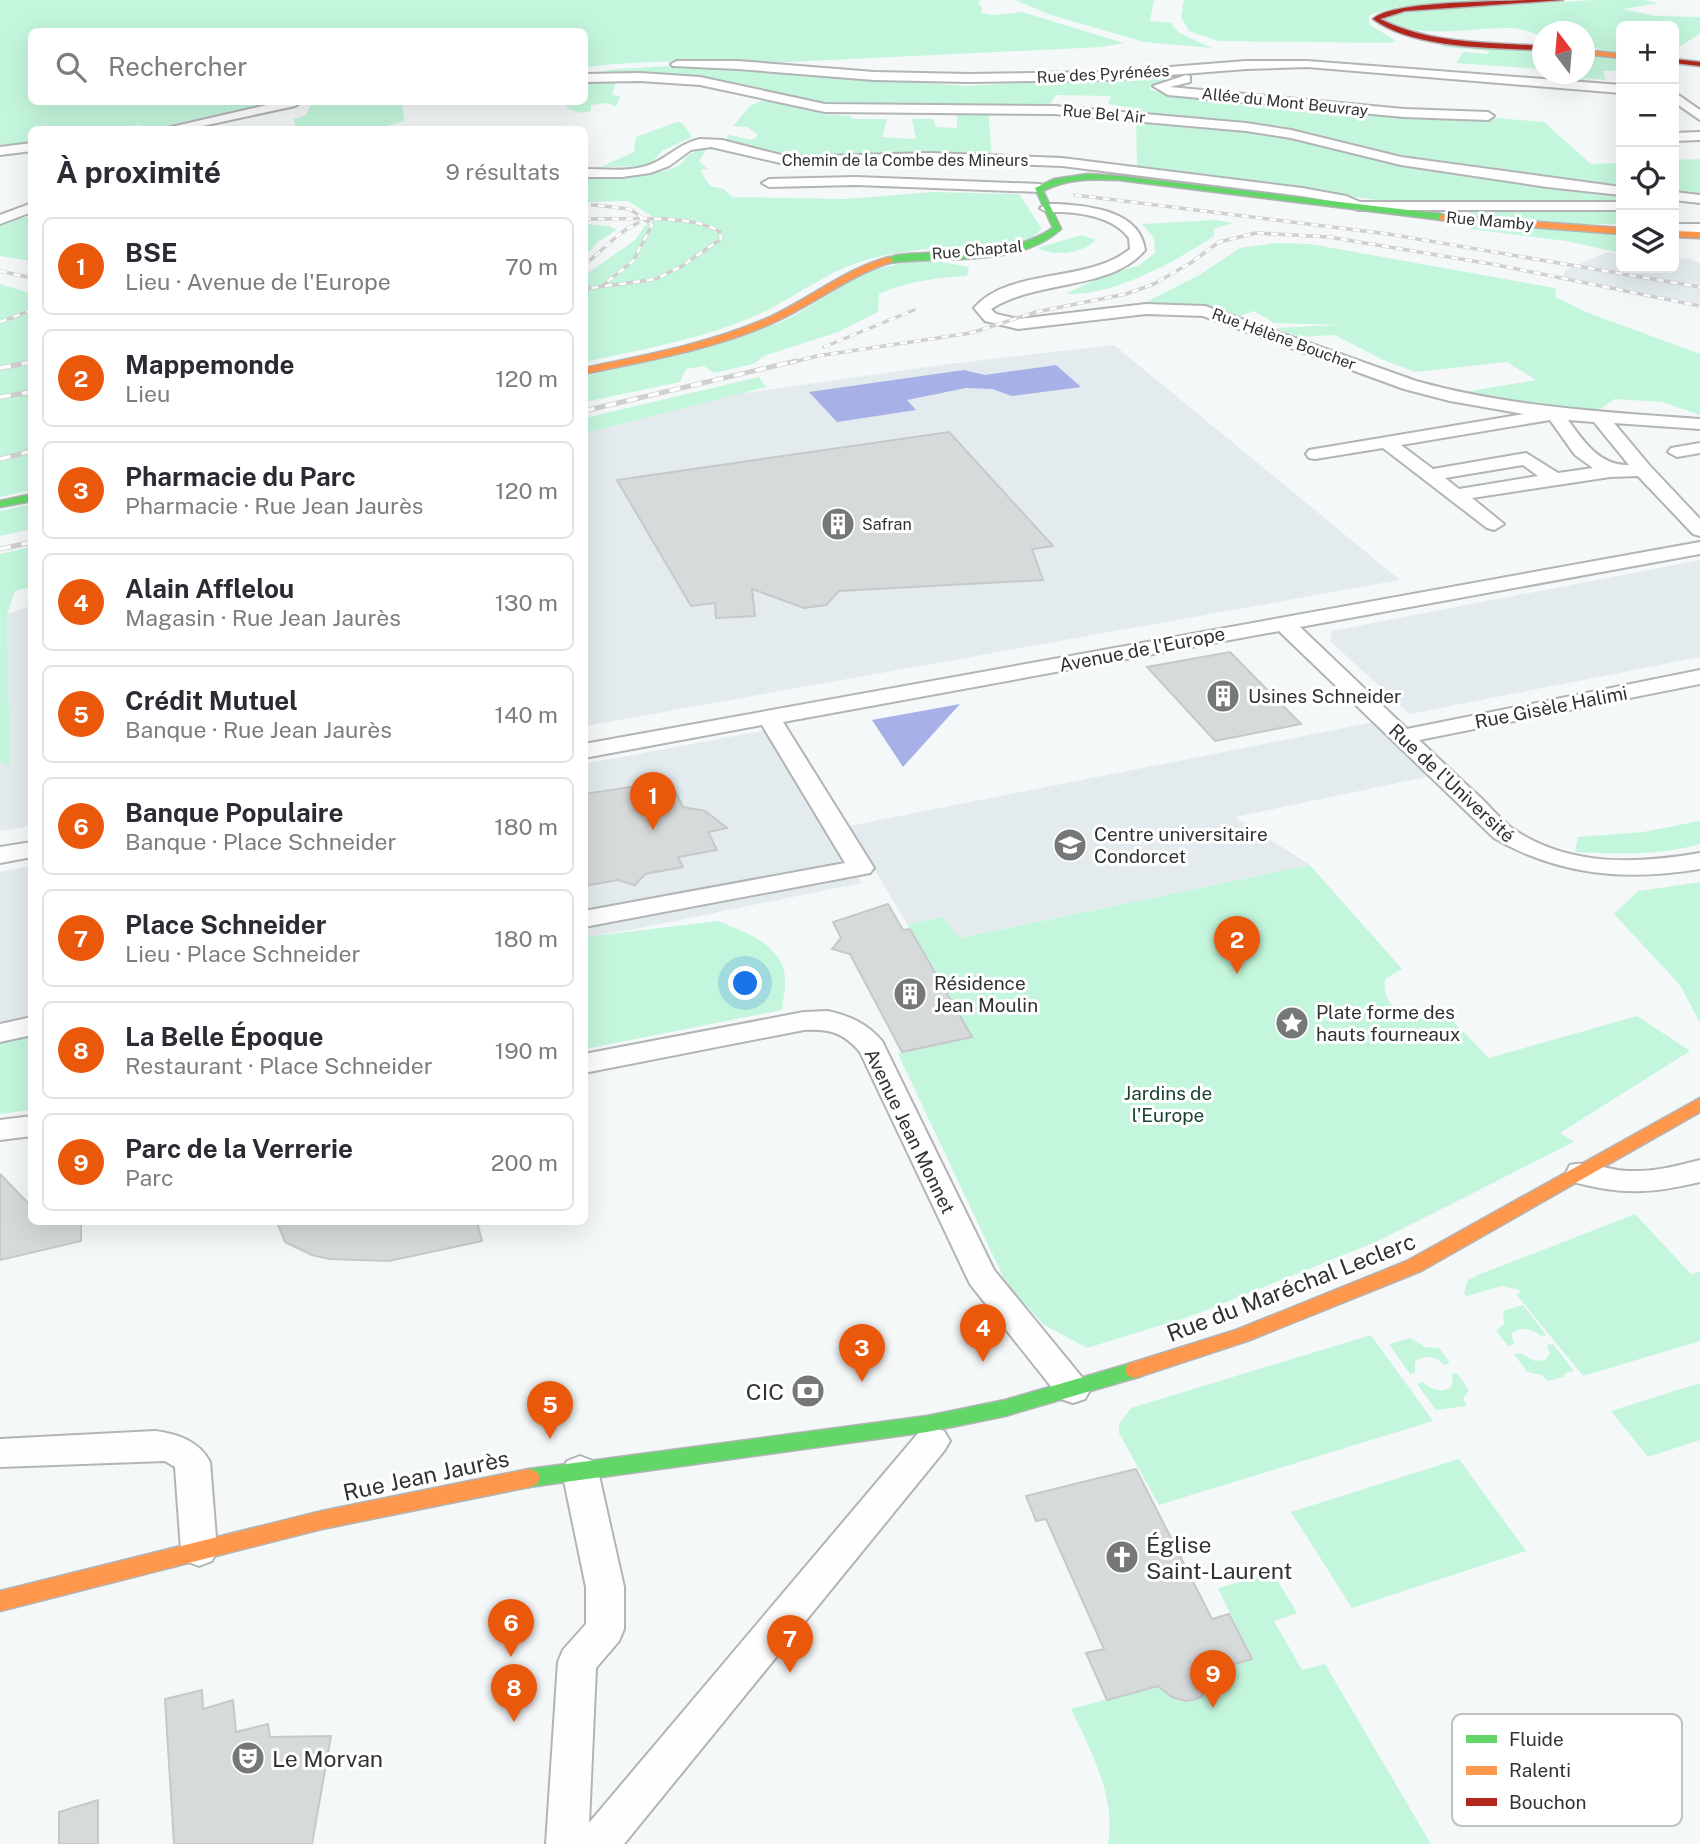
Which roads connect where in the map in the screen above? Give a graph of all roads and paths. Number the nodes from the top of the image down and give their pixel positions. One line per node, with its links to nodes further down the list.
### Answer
1 (1560, 0): 2 (street)
2 (1532, 47)
3 (1595, 53): 4 (street)
4 (1616, 55)
5 (1679, 62): 6 (street)
6 (1700, 64)
7 (1225, 67): 8 (street, Rue des Pyrénées); 10 (street, Rue des Pyrénées); 13 (street, Allée du Mont Beuvray)
8 (588, 70)
9 (588, 78): 23 (street, Rue Bel Air)
10 (1616, 89)
11 (1679, 100): 14 (street)
12 (281, 105): 15 (street)
13 (1488, 116)
14 (1700, 116)
15 (183, 126)
16 (1700, 136): 17 (street)
17 (1679, 138)
18 (28, 147): 19 (street)
19 (0, 150)
20 (588, 173): 27 (street, Chemin de la Combe des Mineurs)
21 (1043, 180): 22 (street); 27 (street); 29 (street, Rue Chaptal)
22 (769, 183)
23 (1616, 190)
24 (1679, 197): 25 (street)
25 (1700, 201): 26 (street)
26 (1679, 203)
27 (1358, 206): 28 (street, Chemin de la Combe des Mineurs); 34 (street, Rue Mamby)
28 (1616, 206)
29 (1047, 208): 37 (street, Rue Chaptal); 38 (street, Rue Hélène Boucher)
30 (28, 209): 31 (street)
31 (0, 220)
32 (1679, 228): 33 (street)
33 (1700, 228)
34 (1616, 231)
35 (1679, 234): 36 (street)
36 (1700, 235)
37 (588, 370)
38 (1555, 414): 39 (street, Rue Hélène Boucher); 41 (street); 46 (street)
39 (1601, 419): 40 (street, Rue Hélène Boucher); 45 (street)
40 (1700, 424)
41 (1386, 442): 44 (street); 47 (street)
42 (1700, 448): 43 (street)
43 (1677, 452)
44 (1315, 454)
45 (1643, 470): 46 (street); 53 (street)
46 (1609, 471): 48 (street)
47 (1429, 475): 48 (street); 49 (street)
48 (1554, 478): 49 (street)
49 (1455, 495): 52 (street)
50 (28, 498): 51 (street)
51 (0, 504)
52 (1494, 524)
53 (1700, 530)
54 (1700, 548): 55 (street, Avenue de l'Europe)
55 (1282, 622): 57 (street, Avenue de l'Europe); 58 (street, Rue de l'Université)
56 (1700, 677): 58 (street, Rue Gisèle Halimi)
57 (769, 718): 59 (street, Avenue de l'Europe); 63 (street)
58 (1402, 737): 62 (street, Rue de l'Université)
59 (588, 750)
60 (28, 850): 61 (street)
61 (0, 855)
62 (1700, 861)
63 (588, 918)
64 (28, 1027): 65 (street)
65 (0, 1033)
66 (588, 1063): 72 (street, Avenue Jean Monnet)
67 (1700, 1104): 71 (street, Rue du Maréchal Leclerc)
68 (28, 1126): 69 (street)
69 (0, 1130)
70 (1700, 1171): 71 (street)
71 (1581, 1173): 72 (street, Rue du Maréchal Leclerc)
72 (1073, 1390): 75 (street, Rue Jean Jaurès)
73 (932, 1441): 79 (street)
74 (0, 1453): 76 (street)
75 (580, 1471): 76 (street, Rue Jean Jaurès); 78 (street)
76 (199, 1550): 77 (street, Rue Jean Jaurès)
77 (0, 1601)
78 (567, 1844)
79 (598, 1844)

